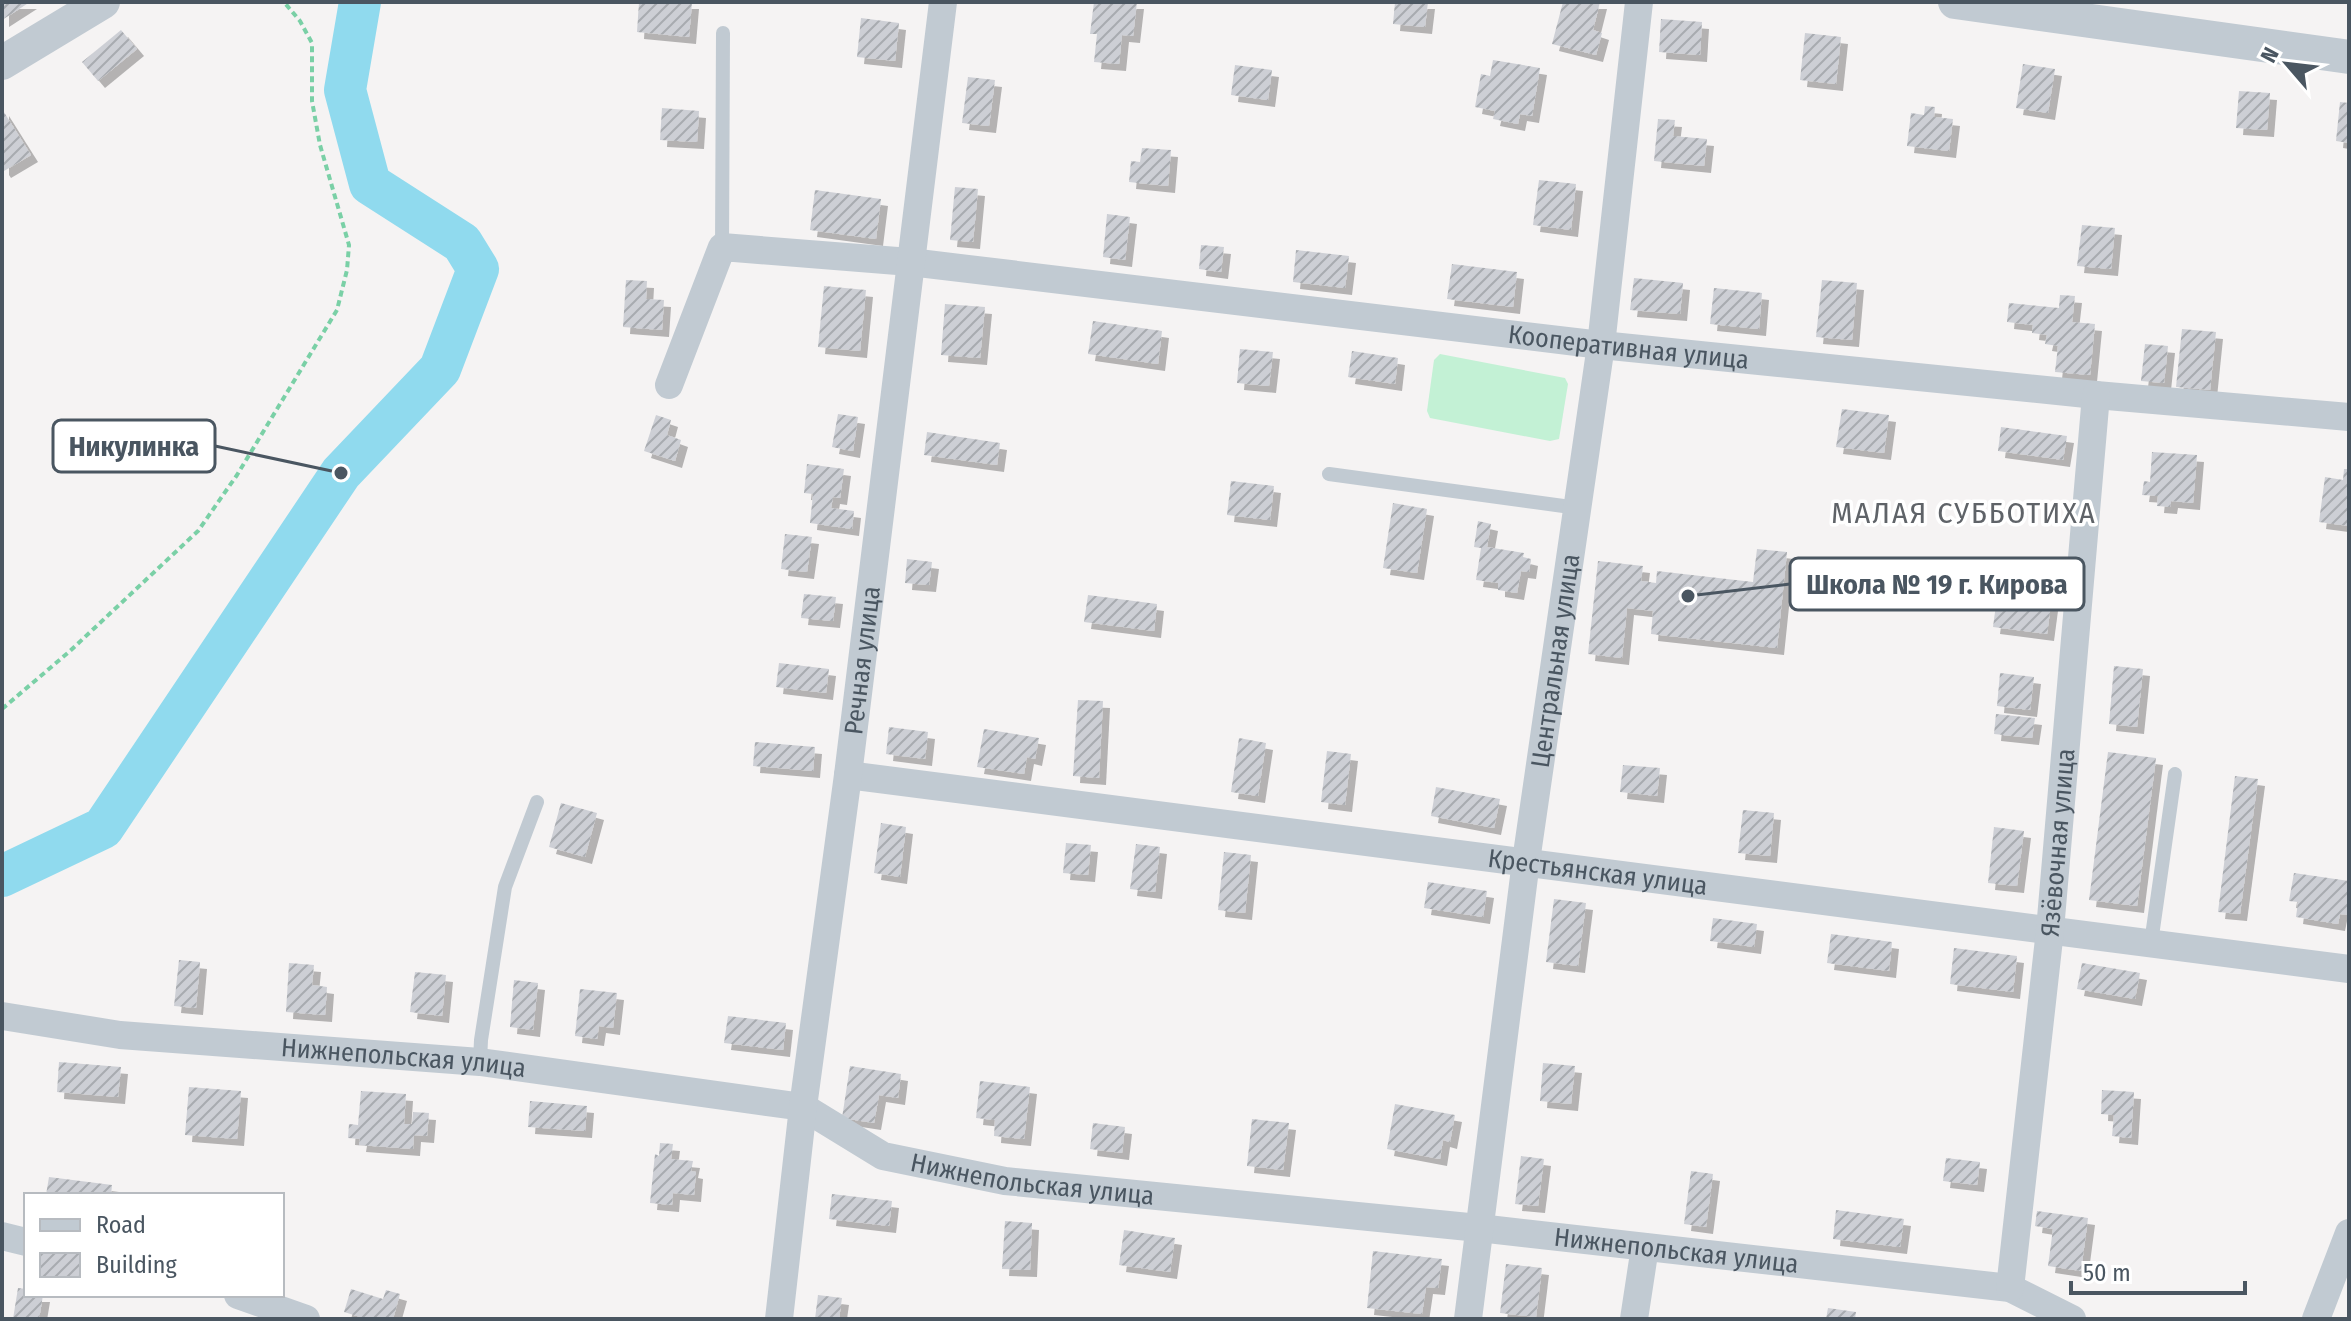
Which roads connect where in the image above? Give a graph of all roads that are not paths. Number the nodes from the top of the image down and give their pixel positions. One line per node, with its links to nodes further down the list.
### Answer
1 (943, 2): 9 (street, Речная улица)
2 (1639, 2): 10 (street, Центральная улица)
3 (1955, 2): 6 (street)
4 (88, 6): 7 (street)
5 (723, 33): 8 (lane)
6 (2349, 57)
7 (2, 63)
8 (722, 247): 9 (street, Кооперативная улица); 11 (street)
9 (910, 262): 10 (street, Кооперативная улица); 17 (street, Речная улица)
10 (1601, 345): 12 (street, Кооперативная улица); 15 (street, Центральная улица)
11 (669, 385)
12 (2096, 395): 13 (street, Кооперативная улица); 20 (street, Язёвочная улица)
13 (2349, 417)
14 (1329, 474): 15 (lane)
15 (1578, 508): 19 (street, Центральная улица)
16 (2175, 774): 21 (lane)
17 (848, 775): 19 (street, Крестьянская улица); 25 (street, Речная улица)
18 (537, 802): 24 (lane)
19 (1526, 861): 20 (street, Крестьянская улица); 26 (street, Центральная улица)
20 (2050, 930): 21 (street, Крестьянская улица); 31 (street, Язёвочная улица)
21 (2151, 943): 22 (street, Крестьянская улица)
22 (2349, 969)
23 (2, 1016): 24 (street, Нижнепольская улица)
24 (480, 1062): 25 (street, Нижнепольская улица)
25 (803, 1107): 26 (street, Нижнепольская улица); 34 (street, Речная улица)
26 (1479, 1228): 30 (street, Нижнепольская улица); 35 (street, Центральная улица)
27 (2349, 1233): 38 (street)
28 (2, 1236): 29 (street)
29 (24, 1242)
30 (1645, 1247): 31 (street, Нижнепольская улица); 36 (street)
31 (2010, 1288): 37 (street, Нижнепольская улица)
32 (243, 1297): 33 (street)
33 (300, 1318)
34 (779, 1319)
35 (1468, 1319)
36 (1634, 1319)
37 (2072, 1319)
38 (2316, 1319)

